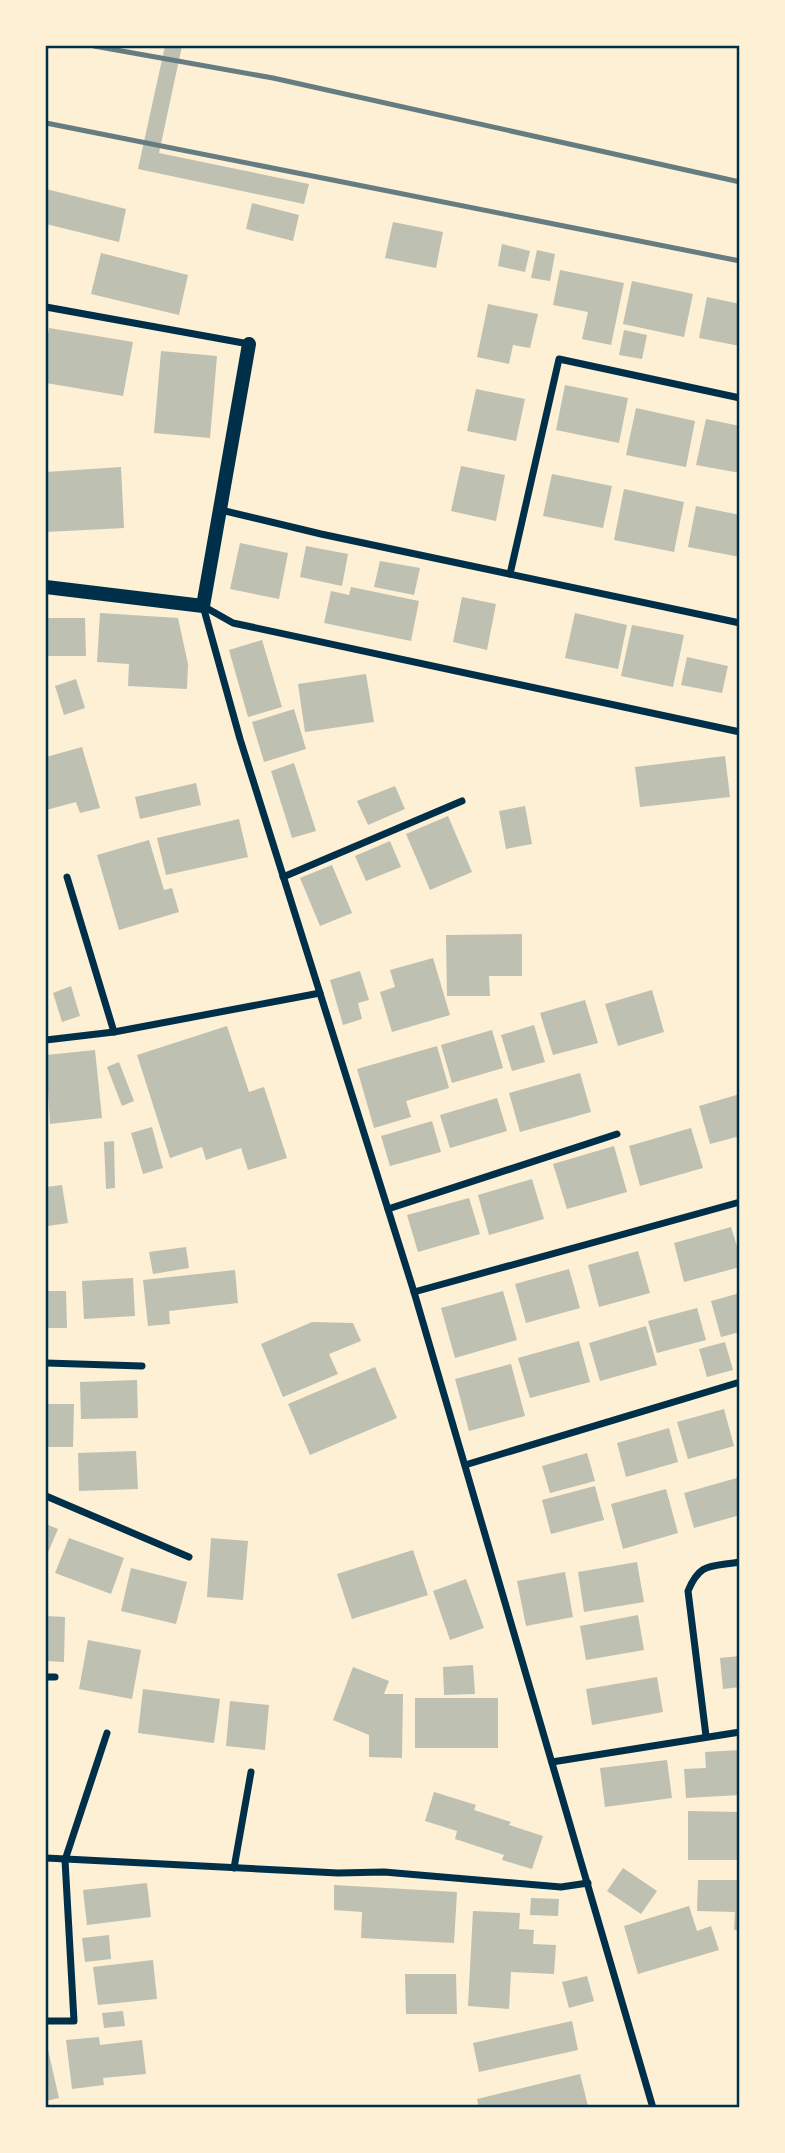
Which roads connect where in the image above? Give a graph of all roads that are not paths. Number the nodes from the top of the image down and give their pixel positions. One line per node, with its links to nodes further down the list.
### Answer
1 (46, 307): 2 (street)
2 (249, 344): 4 (main road)
3 (740, 398): 5 (street)
4 (221, 510): 5 (street); 7 (main road)
5 (510, 575): 8 (street)
6 (46, 587): 7 (main road)
7 (203, 606): 9 (street); 12 (street)
8 (740, 623)
9 (740, 732)
10 (462, 801): 12 (street)
11 (67, 877): 14 (street)
12 (283, 877): 13 (street)
13 (320, 993): 14 (street); 18 (street)
14 (114, 1031): 15 (street)
15 (46, 1040)
16 (617, 1133): 18 (street)
17 (740, 1202): 19 (street)
18 (388, 1209): 19 (street)
19 (414, 1292): 23 (street)
20 (46, 1363): 21 (street)
21 (142, 1366)
22 (740, 1382): 23 (street)
23 (465, 1465): 32 (street)
24 (46, 1496): 25 (street)
25 (189, 1557)
26 (740, 1562): 31 (street)
27 (46, 1677): 28 (street)
28 (55, 1677)
29 (740, 1732): 31 (street)
30 (107, 1733): 35 (street)
31 (706, 1735): 32 (street)
32 (552, 1762): 37 (street)
33 (251, 1772): 36 (street)
34 (46, 1858): 35 (street)
35 (65, 1860): 36 (street); 38 (street)
36 (234, 1868): 37 (street)
37 (587, 1883): 39 (street)
38 (46, 2021)
39 (653, 2108)

